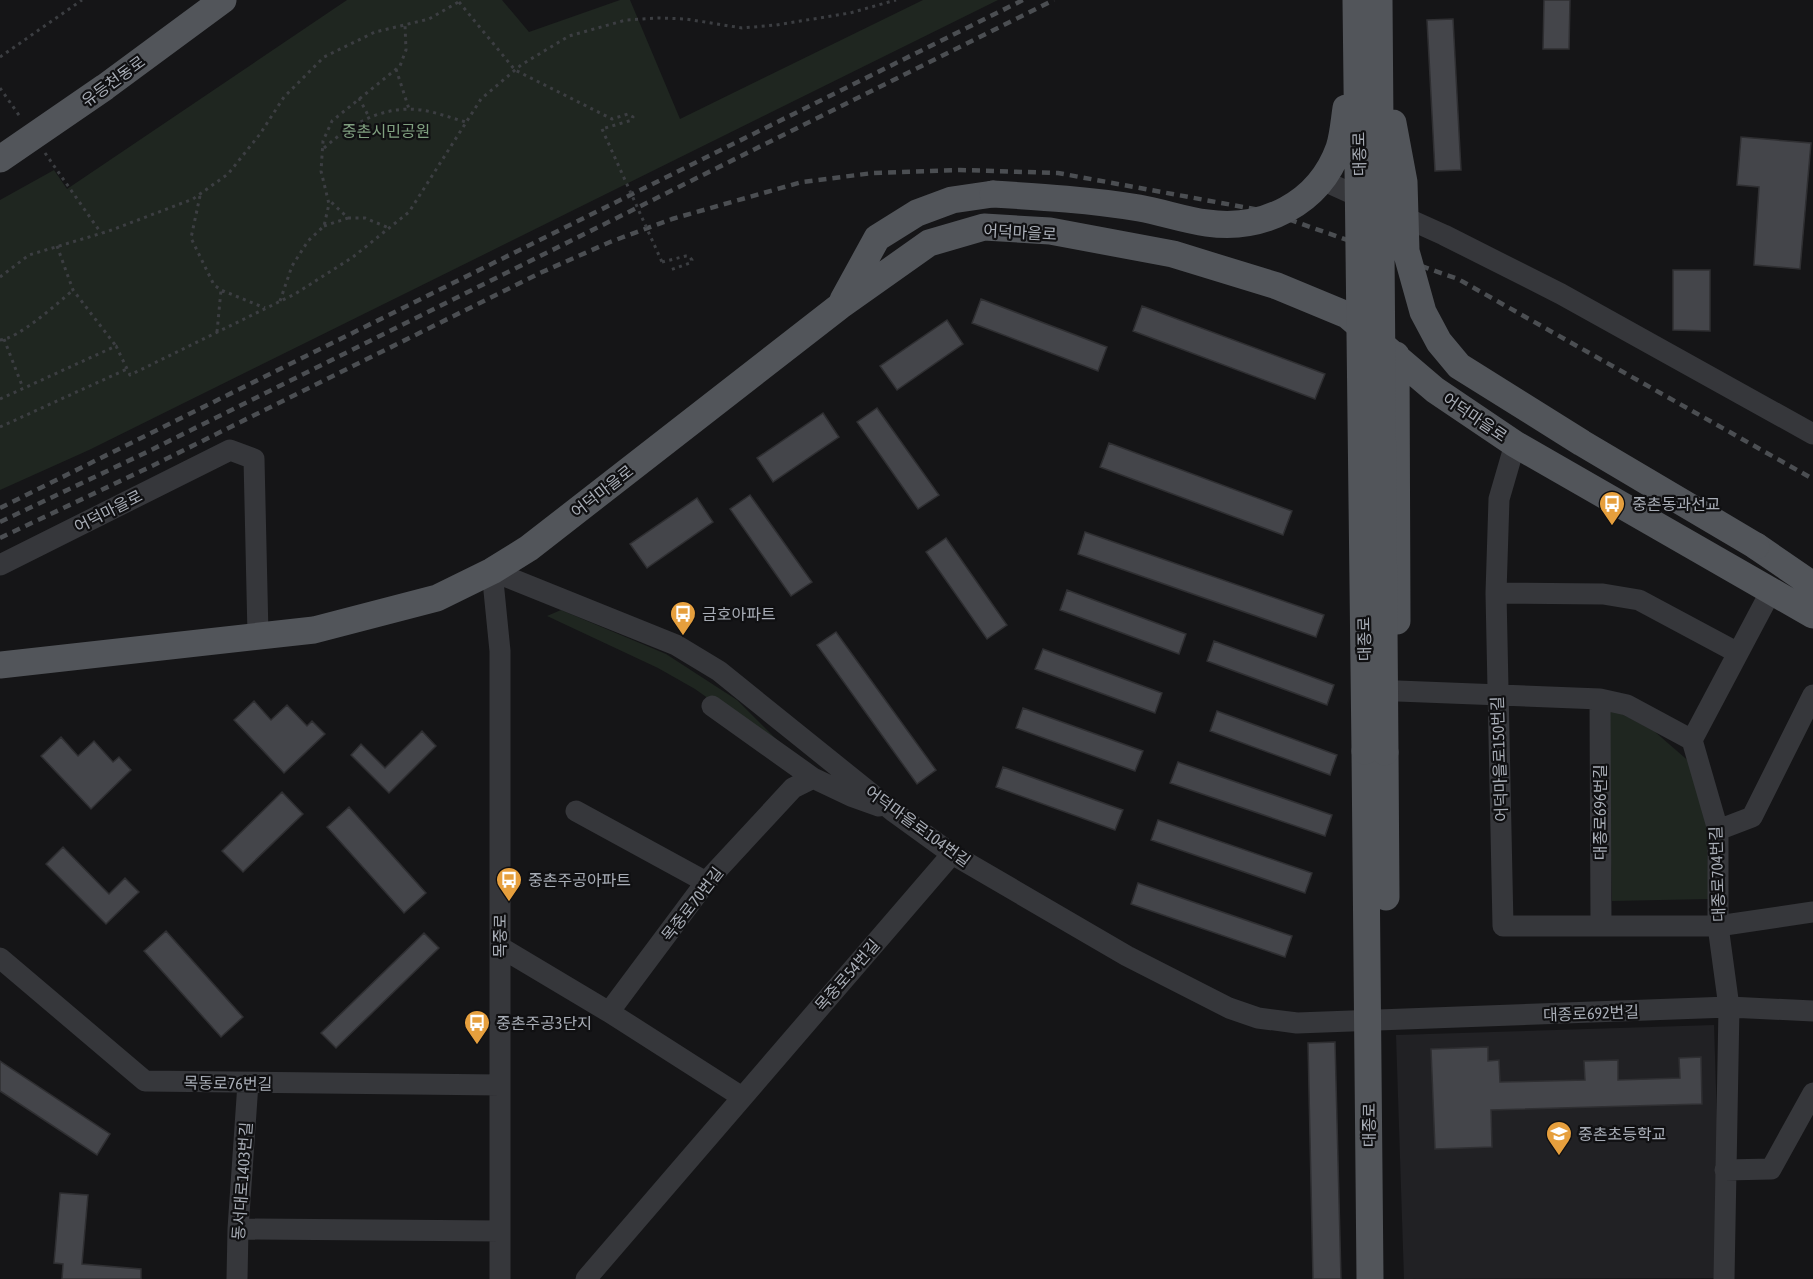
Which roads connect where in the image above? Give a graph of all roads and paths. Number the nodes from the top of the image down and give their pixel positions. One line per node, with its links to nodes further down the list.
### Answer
1 (82, 0): 8 (path)
2 (223, 0): 17 (main road, 유등천동로)
3 (896, 0): 10 (path)
4 (1356, 0): 11 (main road, 대종로, bridge)
5 (1379, 0): 11 (main road, 대종로, bridge)
6 (460, 1): 7 (path); 10 (path)
7 (405, 24): 9 (path); 21 (path)
8 (0, 57)
9 (396, 69): 13 (path); 14 (path)
10 (515, 70): 16 (path); 28 (path, bridge)
11 (1369, 76): 33 (main road, bridge); 49 (main road, bridge); 61 (main road, 대종로, bridge)
12 (0, 88): 17 (path)
13 (359, 98): 15 (path); 18 (path)
14 (409, 109): 15 (path); 16 (path)
15 (369, 117): 18 (path)
16 (466, 122): 25 (path)
17 (33, 137): 19 (main road, 유등천동로); 26 (path)
18 (323, 149): 22 (path)
19 (0, 159)
20 (1333, 185): 44 (street)
21 (201, 194): 26 (path); 31 (path)
22 (328, 199): 23 (path); 24 (path)
23 (348, 218): 24 (path); 25 (path)
24 (324, 226): 32 (path)
25 (389, 228): 32 (path)
26 (101, 233): 27 (path)
27 (57, 246): 29 (path); 30 (path)
28 (670, 270)
29 (0, 277)
30 (73, 290): 37 (path); 38 (path)
31 (221, 290): 34 (path); 36 (path)
32 (280, 301): 34 (path)
33 (840, 306): 35 (main road, 어덕마을로); 47 (main road, 어덕마을로)
34 (267, 308): 36 (path)
35 (1347, 315): 39 (main road, 어덕마을로); 61 (main road)
36 (217, 332): 40 (path)
37 (2, 339): 41 (path)
38 (116, 346): 40 (path); 41 (path)
39 (1396, 355): 45 (main road, 어덕마을로); 55 (main road)
40 (127, 369): 43 (path)
41 (23, 389): 42 (path)
42 (0, 399)
43 (0, 427)
44 (1813, 434)
45 (1515, 444): 48 (main road, 어덕마을로); 50 (street, 어덕마을로150번길)
46 (0, 565): 52 (street, 어덕마을로)
47 (492, 571): 52 (main road, 어덕마을로); 64 (street, 어덕마을로104번길); 71 (street, 목중로)
48 (1771, 591): 51 (main road, 어덕마을로); 53 (street)
49 (1813, 591)
50 (1496, 593): 53 (street); 56 (street, 어덕마을로150번길)
51 (1813, 615)
52 (258, 635): 54 (main road, 어덕마을로)
53 (1738, 653): 60 (street)
54 (0, 665)
55 (1398, 691): 56 (street); 61 (main road)
56 (1497, 693): 58 (street); 69 (street, 어덕마을로150번길)
57 (1813, 695): 65 (street)
58 (1600, 699): 60 (street); 69 (street, 대종로696번길)
59 (712, 706): 62 (street)
60 (1692, 740): 65 (street, 대종로704번길)
61 (1375, 763): 76 (main road, 대종로)
62 (813, 778): 64 (street); 67 (street, 목중로70번길)
63 (576, 811): 67 (street)
64 (894, 812): 66 (street, 어덕마을로104번길)
65 (1718, 830): 70 (street, 대종로704번길)
66 (952, 854): 76 (street, 어덕마을로104번길); 80 (street, 목중로54번길)
67 (706, 882): 75 (street, 목중로70번길)
68 (1813, 912): 70 (street)
69 (1601, 926): 70 (street)
70 (1718, 926): 73 (street, 대종로704번길)
71 (500, 947): 75 (street); 78 (street, 목중로)
72 (0, 958): 77 (street, 목동로76번길)
73 (1729, 1007): 74 (street, 대종로692번길); 76 (street, 대종로692번길); 81 (street, 대종로704번길)
74 (1813, 1011)
75 (609, 1012): 80 (street)
76 (1377, 1021): 87 (main road, 대종로); 88 (main road, 대종로)
77 (248, 1083): 78 (street, 목동로76번길); 82 (street, 동서대로1403번길)
78 (500, 1085): 83 (street, 목중로)
79 (1813, 1093): 81 (street)
80 (742, 1097): 86 (street, 목중로54번길)
81 (1725, 1170): 89 (street, 대종로704번길)
82 (238, 1229): 83 (street); 84 (street, 동서대로1403번길)
83 (500, 1231): 85 (street, 목중로)
84 (237, 1279)
85 (500, 1279)
86 (586, 1279)
87 (1370, 1279)
88 (1388, 1279)
89 (1724, 1279)

